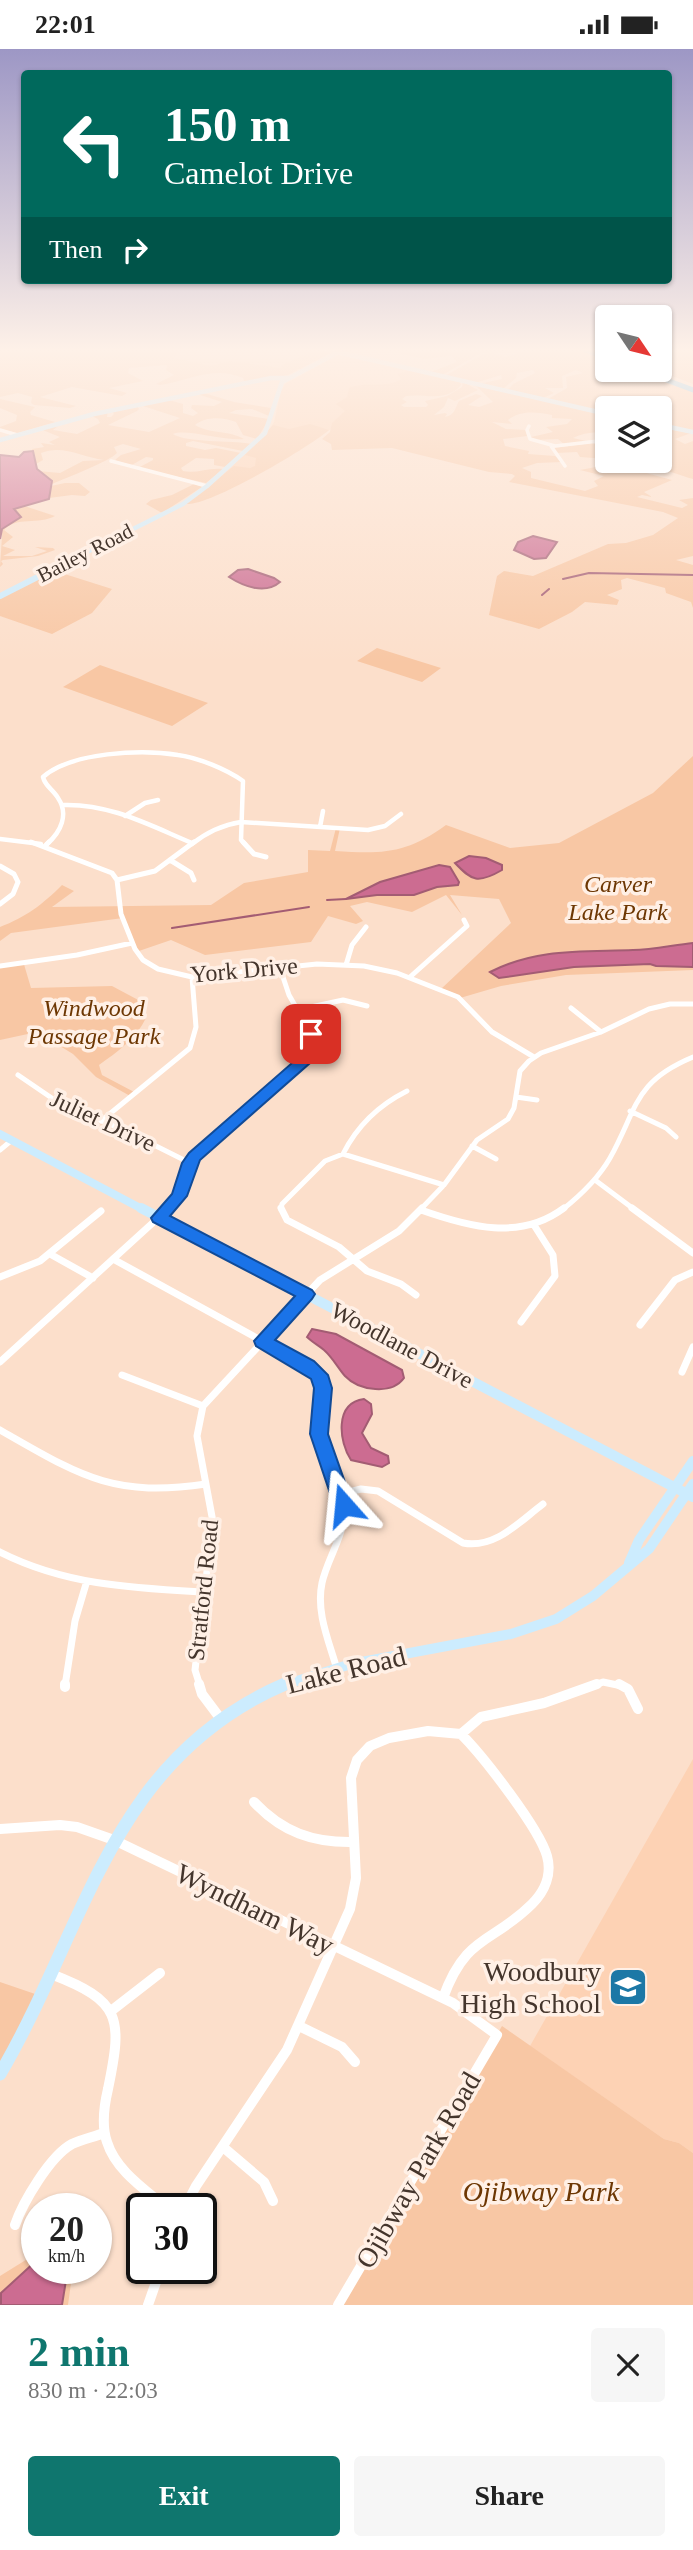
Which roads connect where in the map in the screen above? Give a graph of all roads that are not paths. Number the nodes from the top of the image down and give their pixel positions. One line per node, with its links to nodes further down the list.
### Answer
1 (244, 452): 5 (street, Bailey Road)
2 (553, 452): 4 (street)
3 (111, 461): 5 (street)
4 (565, 465)
5 (207, 486): 6 (street, Bailey Road)
6 (0, 596)
7 (158, 800): 11 (street)
8 (62, 805): 11 (street); 12 (street); 16 (street)
9 (323, 811): 13 (street)
10 (401, 814): 13 (street)
11 (125, 816): 15 (street)
12 (241, 822): 13 (street); 15 (street); 17 (street)
13 (320, 827)
14 (0, 839): 16 (street)
15 (192, 843): 18 (street)
16 (46, 845): 20 (street)
17 (266, 857)
18 (170, 860): 20 (street); 21 (street)
19 (0, 866): 22 (street)
20 (117, 880): 25 (street, York Drive)
21 (194, 880)
22 (0, 904)
23 (464, 920): 30 (street)
24 (366, 927): 26 (street)
25 (132, 943): 27 (street); 29 (street, York Drive)
26 (346, 965): 28 (street, York Drive); 30 (street, York Drive)
27 (0, 966)
28 (280, 968): 29 (street, York Drive); 34 (street)
29 (192, 977): 43 (street)
30 (410, 977): 36 (street, York Drive)
31 (693, 1004): 35 (street)
32 (367, 1006): 34 (street)
33 (571, 1008): 35 (street)
34 (297, 1010): 50 (street)
35 (601, 1032): 36 (street)
36 (534, 1056): 40 (street)
37 (693, 1058): 42 (street)
38 (18, 1075): 43 (street, Juliet Drive)
39 (407, 1091): 48 (street)
40 (516, 1097): 41 (street); 46 (street)
41 (537, 1100)
42 (630, 1111): 45 (street); 51 (street)
43 (101, 1121): 50 (street, Juliet Drive)
44 (4, 1137): 47 (street); 55 (street, Woodlane Drive)
45 (676, 1137)
46 (472, 1146): 49 (street); 52 (street)
47 (0, 1150)
48 (343, 1154): 52 (street); 62 (street)
49 (496, 1159)
50 (190, 1163): 55 (street)
51 (595, 1180): 56 (street); 58 (street)
52 (444, 1185): 53 (street)
53 (421, 1210): 56 (street); 62 (street)
54 (101, 1211): 60 (street)
55 (159, 1218): 61 (street); 66 (street, Woodlane Drive)
56 (534, 1225): 68 (street)
57 (693, 1242): 58 (street)
58 (685, 1246): 59 (street)
59 (693, 1253)
60 (50, 1254): 64 (street); 65 (street)
61 (113, 1259): 65 (street); 70 (street)
62 (353, 1259): 66 (street); 67 (street)
63 (693, 1272): 69 (street)
64 (0, 1276)
65 (93, 1278): 72 (street)
66 (306, 1294): 70 (street); 79 (street, Woodlane Drive)
67 (416, 1295)
68 (521, 1322)
69 (640, 1325)
70 (262, 1341): 75 (street); 81 (street)
71 (693, 1347): 73 (street)
72 (1, 1360)
73 (682, 1372)
74 (122, 1375): 75 (street)
75 (203, 1406): 78 (street, Stratford Road)
76 (0, 1430): 78 (street)
77 (693, 1461): 79 (street, Lake Road)
78 (205, 1484): 86 (street, Stratford Road)
79 (674, 1487): 80 (street, Woodlane Drive); 84 (street, Lake Road)
80 (691, 1492): 84 (street, Lake Road)
81 (341, 1495): 82 (street); 87 (street)
82 (543, 1504)
83 (0, 1552): 85 (street)
84 (628, 1564): 87 (street, Lake Road)
85 (86, 1584): 86 (street); 88 (street)
86 (203, 1592): 90 (street, Stratford Road)
87 (336, 1666): 90 (street, Lake Road)
88 (65, 1687)
89 (638, 1709): 91 (street)
90 (220, 1718): 94 (street, Lake Road)
91 (461, 1734): 95 (street); 99 (street)
92 (254, 1803): 95 (street)
93 (0, 1829): 94 (street, Wyndham Way)
94 (114, 1840): 96 (street, Wyndham Way); 98 (street, Lake Road)
95 (354, 1842): 96 (street)
96 (334, 1946): 99 (street, Wyndham Way); 101 (street)
97 (160, 1973): 100 (street)
98 (51, 1974): 100 (street); 104 (street, Lake Road)
99 (443, 1998): 102 (street, Wyndham Way)
100 (111, 2011): 105 (street)
101 (299, 2026): 103 (street); 106 (street)
102 (497, 2035): 113 (street, Ojibway Park Road)
103 (355, 2062)
104 (0, 2074)
105 (104, 2133): 107 (street); 110 (street)
106 (223, 2147): 108 (street); 109 (street)
107 (149, 2193)
108 (194, 2193)
109 (273, 2201)
110 (15, 2225)
111 (155, 2284): 112 (street)
112 (148, 2305)
113 (338, 2305)

